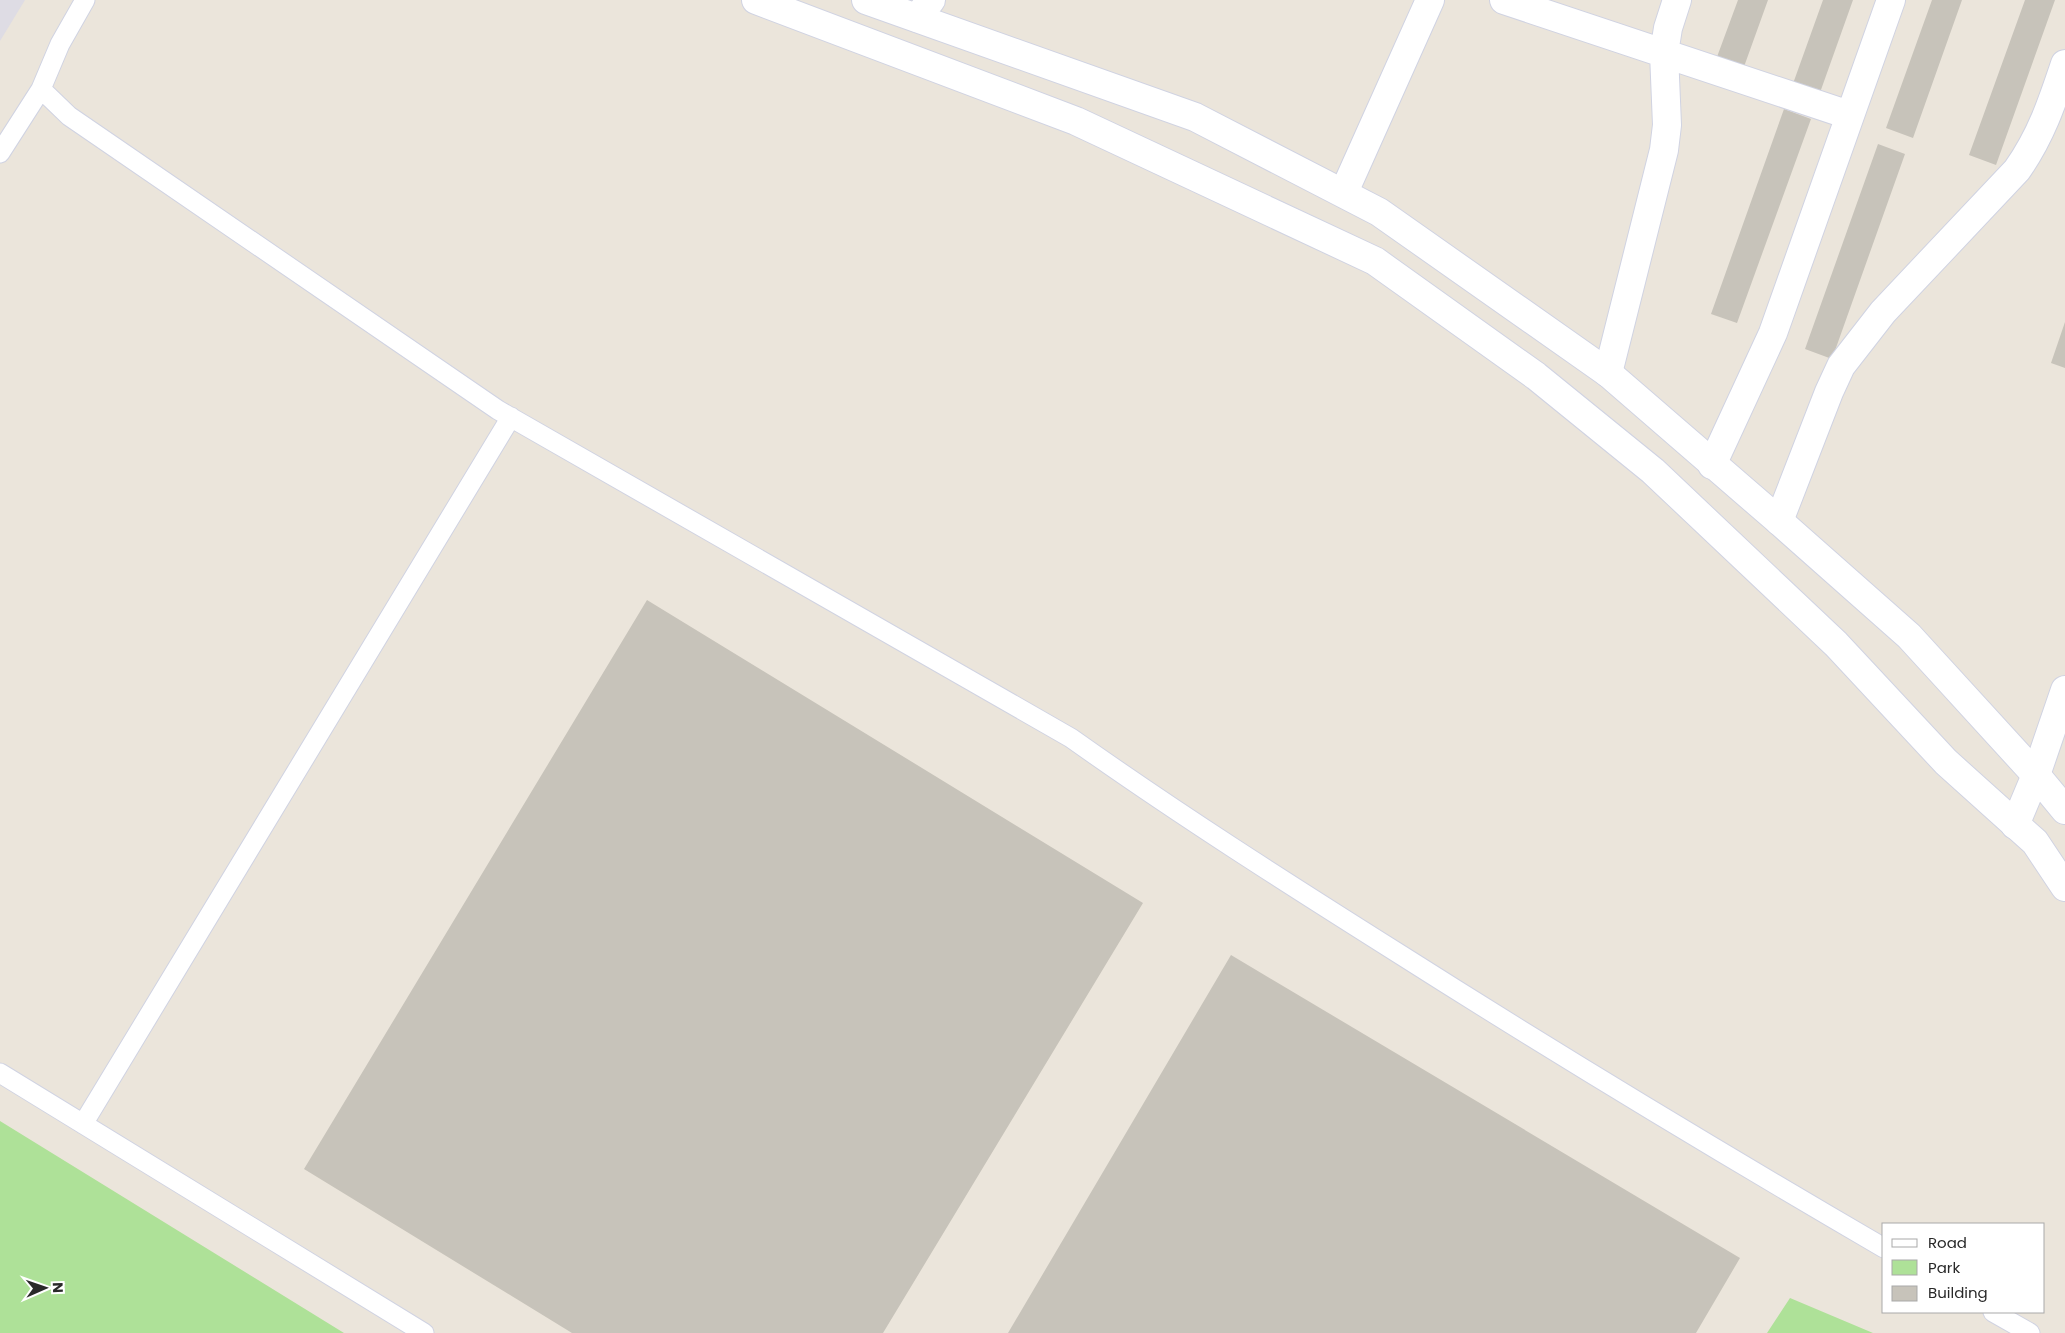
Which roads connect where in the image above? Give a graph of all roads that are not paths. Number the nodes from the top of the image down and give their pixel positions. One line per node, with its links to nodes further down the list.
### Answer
1 (85, 0): 11 (lane)
2 (756, 0): 22 (main road)
3 (866, 0): 8 (main road)
4 (1430, 0): 14 (main road)
5 (1504, 0): 9 (main road)
6 (1677, 0): 9 (main road)
7 (1891, 0): 12 (main road)
8 (924, 9): 14 (main road)
9 (1664, 53): 12 (main road); 15 (main road)
10 (2065, 64): 18 (main road)
11 (41, 89): 13 (lane); 16 (lane)
12 (1849, 115): 17 (main road)
13 (0, 153)
14 (1344, 192): 15 (main road)
15 (1608, 373): 17 (main road)
16 (510, 417): 25 (lane); 26 (lane)
17 (1712, 465): 18 (main road)
18 (1779, 521): 20 (main road)
19 (2065, 690): 20 (main road)
20 (2036, 775): 21 (main road); 22 (main road)
21 (2065, 810)
22 (2015, 825): 23 (main road)
23 (2065, 887)
24 (0, 1073): 25 (lane)
25 (82, 1124): 28 (lane)
26 (1882, 1247)
27 (1995, 1313): 29 (lane)
28 (424, 1333)
29 (2030, 1333)

